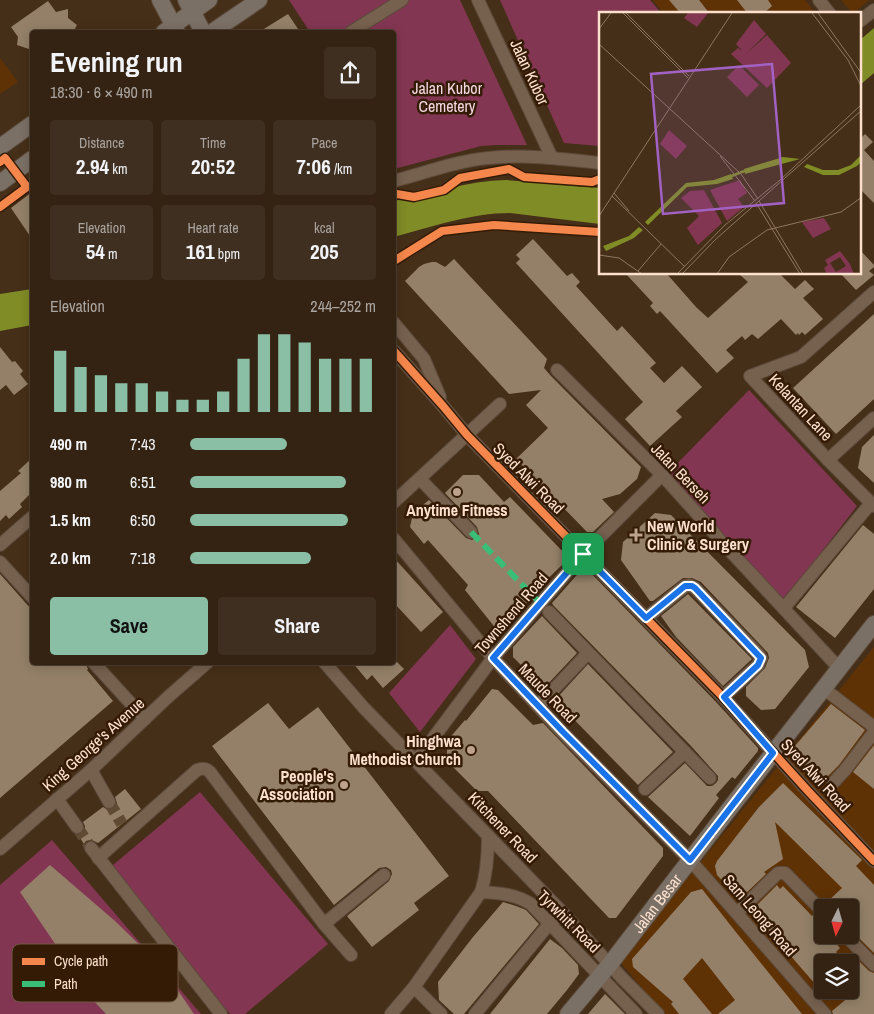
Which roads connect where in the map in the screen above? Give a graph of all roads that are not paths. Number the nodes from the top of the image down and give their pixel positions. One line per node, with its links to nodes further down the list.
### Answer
1 (160, 0): 11 (main road)
2 (209, 0): 7 (main road)
3 (259, 0): 13 (main road)
4 (402, 0): 14 (street)
5 (478, 0): 17 (street, Jalan Kubor)
6 (819, 0): 9 (street)
7 (189, 6): 11 (main road); 12 (main road)
8 (874, 10): 10 (street)
9 (828, 12)
10 (862, 19)
11 (171, 30)
12 (202, 30)
13 (215, 30)
14 (354, 30)
15 (30, 125): 16 (main road)
16 (0, 147)
17 (552, 158): 19 (street); 20 (street)
18 (30, 160): 21 (main road)
19 (599, 162)
20 (396, 180)
21 (0, 183)
22 (874, 292): 30 (street, Kelantan Lane)
23 (396, 325): 27 (street, Syed Alwi Road)
24 (396, 353): 27 (street, Syed Alwi Road)
25 (557, 370): 31 (street, Jalan Berseh)
26 (500, 404): 29 (street)
27 (444, 406): 29 (street, Syed Alwi Road)
28 (874, 418): 30 (street, Kelantan Lane)
29 (467, 435): 32 (street); 39 (street, Syed Alwi Road)
30 (828, 460): 34 (street, Kelantan Lane)
31 (662, 475): 39 (street, Townshend Road); 42 (street, Jalan Berseh)
32 (420, 479): 33 (street); 36 (street)
33 (396, 500)
34 (872, 505): 42 (street)
35 (30, 518): 38 (street)
36 (471, 532)
37 (396, 541): 47 (street, Maude Road)
38 (0, 545)
39 (583, 554): 44 (street, Syed Alwi Road); 47 (street, Townshend Road)
40 (0, 562): 41 (street)
41 (30, 595)
42 (784, 608): 51 (street, Jalan Berseh)
43 (549, 612): 46 (street)
44 (646, 618): 53 (street, Syed Alwi Road); 53 (street)
45 (874, 624): 51 (main road, Jalan Besar)
46 (588, 653): 54 (street); 58 (street)
47 (493, 658): 54 (street, Maude Road); 60 (street, Townshend Road)
48 (96, 665): 55 (street)
49 (205, 665): 55 (street, King George's Avenue)
50 (327, 665): 60 (street, Kitchener Road)
51 (839, 668): 52 (main road, Jalan Besar)
52 (823, 688): 56 (street); 59 (main road, Jalan Besar)
53 (724, 697): 59 (street, Syed Alwi Road)
54 (538, 706): 70 (street, Maude Road)
55 (145, 719): 61 (street, King George's Avenue)
56 (874, 727)
57 (874, 732): 63 (street)
58 (685, 752): 62 (street); 64 (street)
59 (773, 753): 70 (main road, Jalan Besar); 71 (street, Syed Alwi Road)
60 (416, 760): 68 (street, Kitchener Road)
61 (91, 770): 65 (street, King George's Avenue); 66 (street)
62 (710, 778)
63 (833, 783)
64 (645, 789)
65 (57, 799): 67 (street); 69 (street, King George's Avenue)
66 (109, 802)
67 (77, 827)
68 (488, 836): 73 (street); 75 (street, Kitchener Road)
69 (0, 849)
70 (690, 860): 76 (street, Sam Leong Road); 84 (main road, Jalan Besar)
71 (874, 861)
72 (384, 875): 78 (street)
73 (481, 892): 77 (street, Tyrwhitt Road); 85 (street)
74 (814, 903): 76 (street)
75 (563, 913): 77 (street); 84 (street, Kitchener Road)
76 (737, 913): 93 (street, Sam Leong Road)
77 (550, 923): 84 (street, Tyrwhitt Road); 89 (street)
78 (324, 924): 79 (street); 81 (street)
79 (166, 944)
80 (854, 944): 83 (street)
81 (351, 955)
82 (178, 959): 86 (street)
83 (874, 965)
84 (605, 970): 90 (main road, Jalan Besar); 91 (street, Kitchener Road); 92 (street, Kitchener Road)
85 (414, 987): 87 (street); 88 (street)
86 (221, 1014)
87 (391, 1014)
88 (441, 1014)
89 (475, 1014)
90 (568, 1014)
91 (636, 1014)
92 (658, 1014)
93 (825, 1014)

